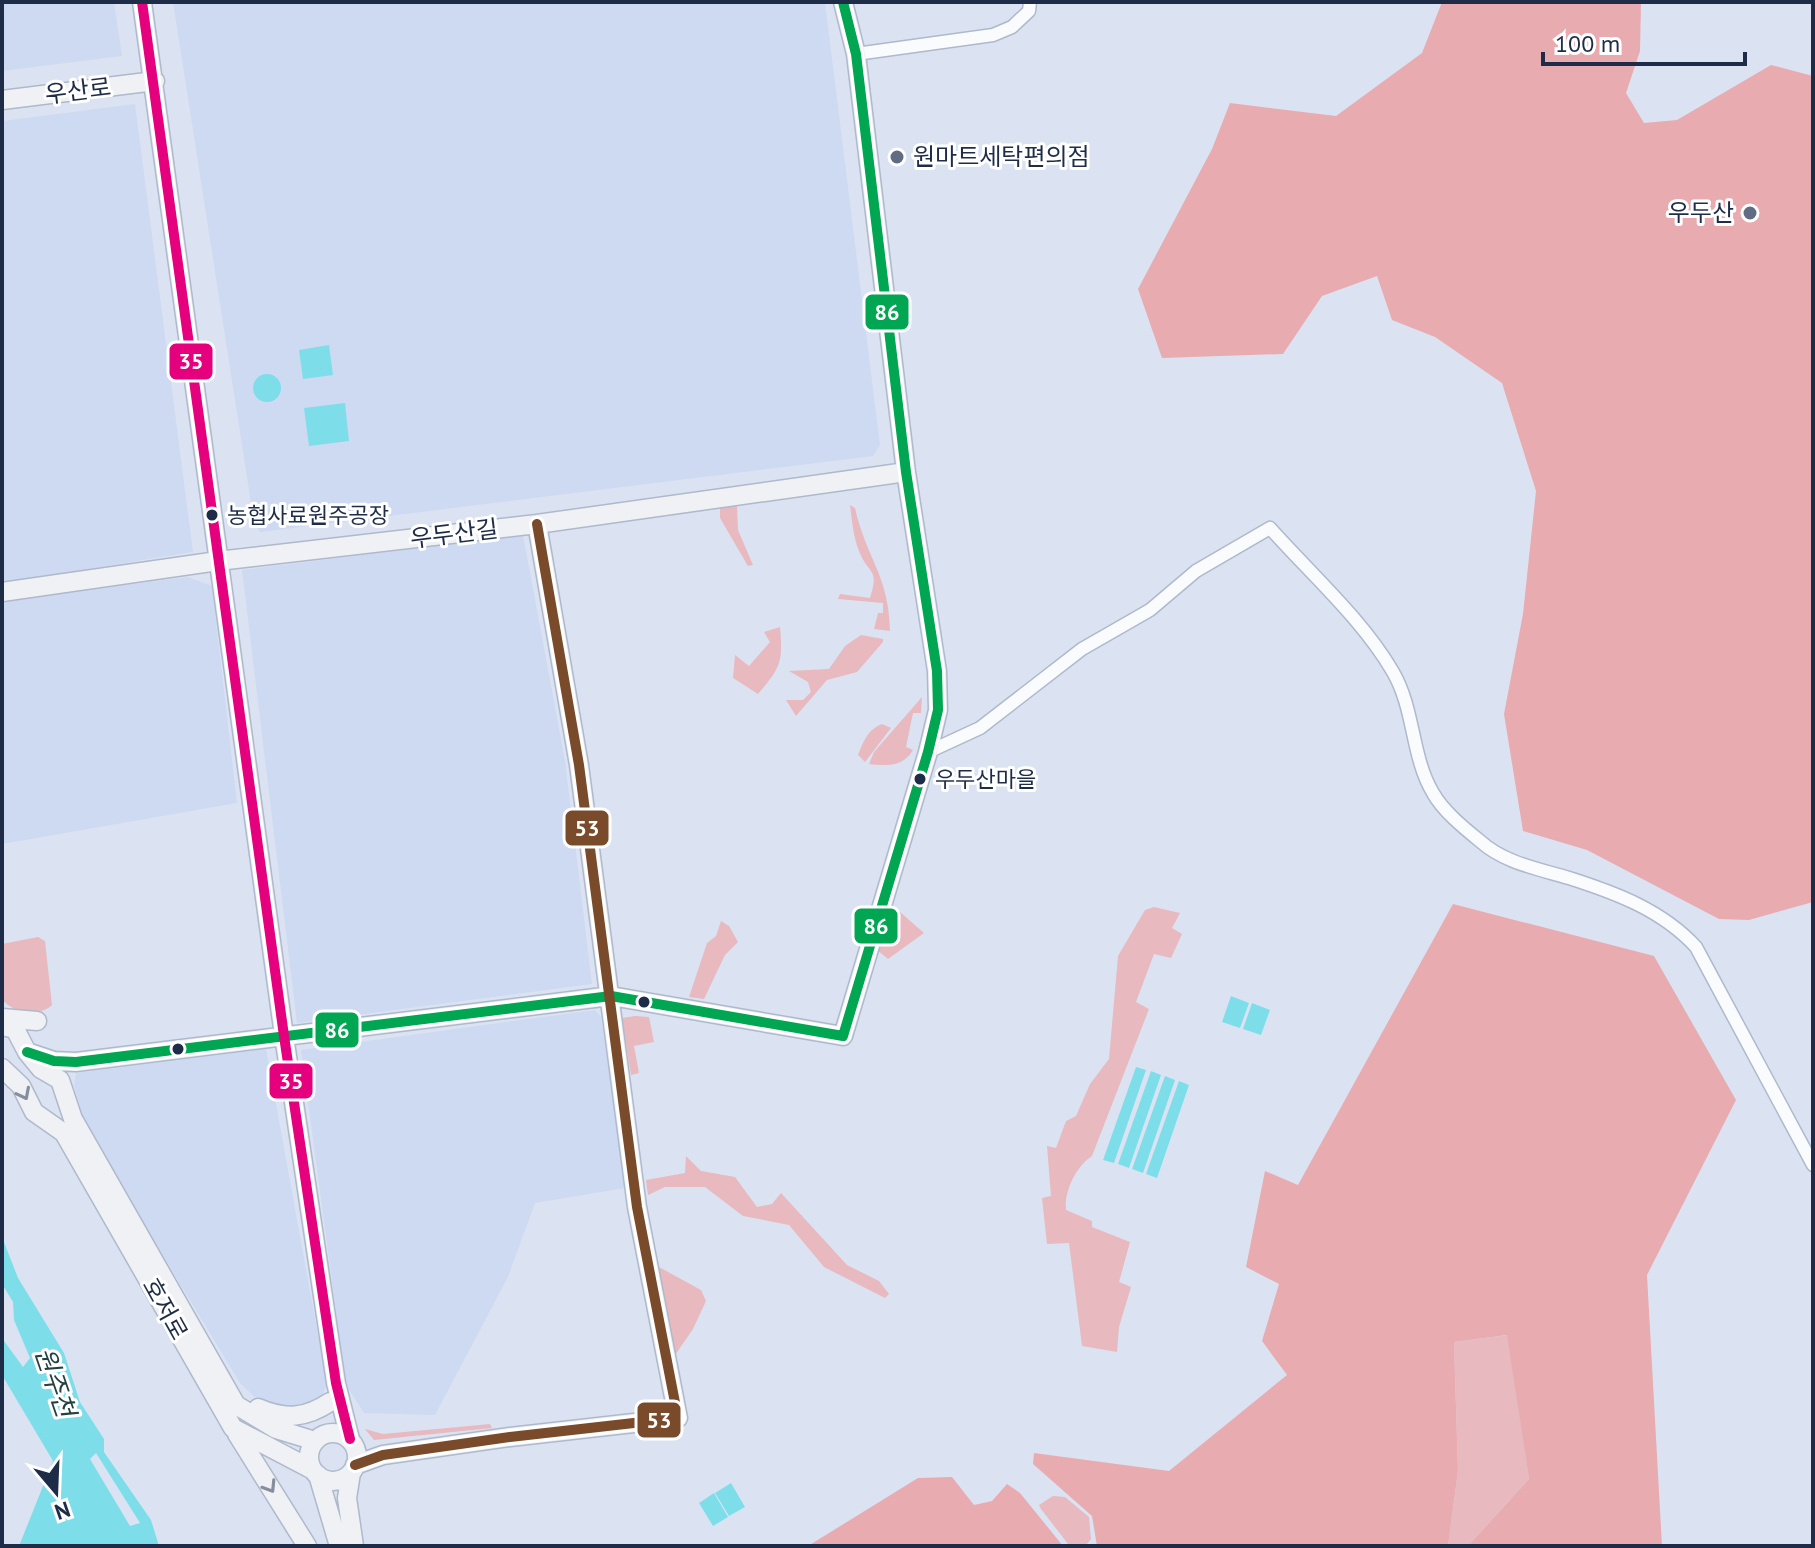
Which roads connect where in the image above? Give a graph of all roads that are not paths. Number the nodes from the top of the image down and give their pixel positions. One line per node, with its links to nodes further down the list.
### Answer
1 (142, 2): 5 (street)
2 (843, 2): 4 (street)
3 (1030, 2): 4 (street)
4 (856, 54): 7 (street)
5 (155, 81): 6 (street, 우산로); 9 (street)
6 (2, 100)
7 (906, 472): 8 (street, 우두산길); 11 (street)
8 (537, 524): 9 (street, 우두산길); 12 (street)
9 (218, 561): 10 (street, 우두산길); 15 (street)
10 (2, 592)
11 (928, 752): 12 (street); 22 (street)
12 (611, 996): 15 (street); 28 (street)
13 (37, 1021): 14 (street)
14 (5, 1024): 16 (street)
15 (284, 1036): 17 (street); 24 (street)
16 (27, 1052): 17 (street); 19 (street)
17 (76, 1062): 19 (street)
18 (2, 1068): 21 (street, 호저로, one-way to 21)
19 (60, 1080): 20 (street, 호저로)
20 (67, 1107): 21 (street); 23 (street, 호저로)
21 (47, 1118): 26 (street, 호저로)
22 (1813, 1165)
23 (211, 1361): 25 (street); 27 (street)
24 (336, 1383): 25 (street); 28 (street)
25 (330, 1402): 27 (street)
26 (233, 1428): 29 (street); 30 (street, 호저로, one-way to 30)
27 (317, 1439): 28 (street); 29 (street)
28 (353, 1456): 29 (street); 32 (street)
29 (315, 1472): 31 (street)
30 (307, 1546)
31 (339, 1546)
32 (354, 1546)

